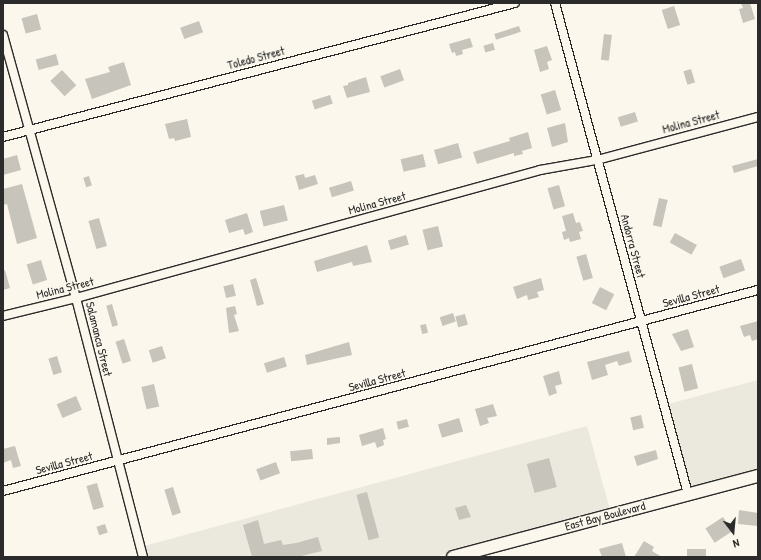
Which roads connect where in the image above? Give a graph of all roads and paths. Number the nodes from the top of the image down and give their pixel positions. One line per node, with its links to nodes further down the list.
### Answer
1 (515, 3): 5 (street, Toledo Street)
2 (555, 3): 7 (street, Andorra Street)
3 (3, 35): 5 (street, Salamanca Street)
4 (758, 117): 7 (street, Molina Street)
5 (29, 130): 6 (street, Toledo Street); 9 (street, Salamanca Street)
6 (3, 137)
7 (597, 160): 9 (street, Molina Street); 11 (street, Andorra Street)
8 (758, 290): 11 (street, Sevilla Street)
9 (76, 298): 10 (street, Molina Street); 12 (street, Salamanca Street)
10 (3, 316)
11 (641, 322): 12 (street, Sevilla Street); 15 (street, Andorra Street)
12 (118, 461): 14 (street, Sevilla Street); 16 (street, Salamanca Street)
13 (758, 476): 15 (main road, East Bay Boulevard)
14 (3, 491)
15 (688, 494): 17 (main road, East Bay Boulevard)
16 (143, 557)
17 (453, 557)

